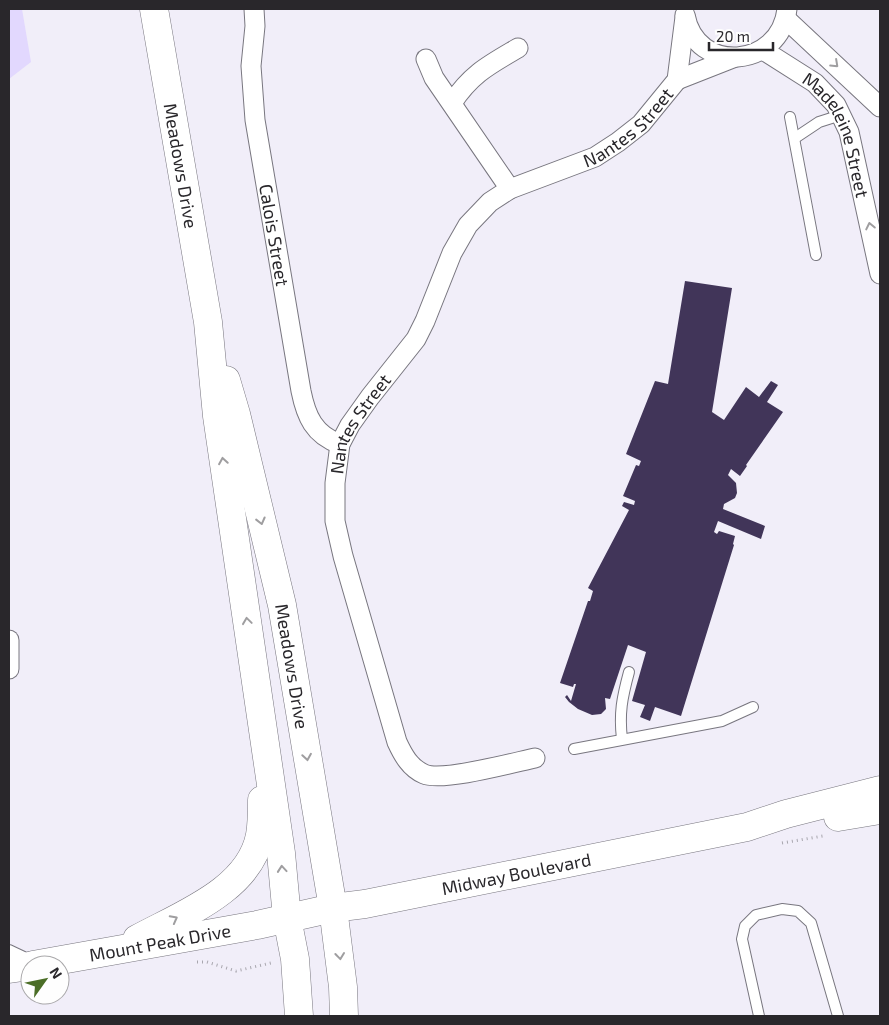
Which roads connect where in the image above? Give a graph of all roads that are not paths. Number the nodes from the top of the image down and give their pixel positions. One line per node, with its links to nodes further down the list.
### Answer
1 (154, 9): 18 (street, Meadows Drive)
2 (254, 9): 19 (street, Calois Street)
3 (684, 13): 7 (street); 9 (street, Nantes Street)
4 (787, 14): 6 (street, Madeleine Street); 11 (street, Madeleine Street, one-way to 11)
5 (518, 48): 10 (street)
6 (763, 50): 7 (street, Madeleine Street); 12 (street, Madeleine Street)
7 (732, 58): 9 (street, Nantes Street)
8 (426, 59): 10 (street)
9 (677, 80): 15 (street, Nantes Street)
10 (452, 103): 15 (street)
11 (880, 107)
12 (841, 115): 14 (lane); 17 (street, Madeleine Street, one-way to 12)
13 (790, 117): 14 (lane)
14 (795, 138): 16 (lane)
15 (510, 189): 19 (street, Nantes Street)
16 (816, 255)
17 (880, 274)
18 (208, 322): 21 (street, Meadows Drive, one-way to 18); 31 (street, Meadows Drive, one-way to 31)
19 (340, 444): 27 (street, Nantes Street)
20 (9, 640): 22 (street)
21 (253, 661): 32 (street, Meadows Drive, one-way to 21); 34 (street, one-way to 21)
22 (9, 669)
23 (629, 672): 25 (lane)
24 (753, 708): 25 (lane)
25 (622, 739): 26 (lane)
26 (574, 749)
27 (535, 758)
28 (880, 790): 30 (street, Midway Boulevard)
29 (880, 810): 30 (street, Midway Boulevard)
30 (747, 827): 31 (street, Midway Boulevard)
31 (334, 908): 32 (street, Midway Boulevard); 38 (street, Meadows Drive, one-way to 38)
32 (287, 918): 34 (street, Mount Peak Drive); 37 (street, Meadows Drive)
33 (9, 950): 35 (lane)
34 (116, 950): 36 (street, Mount Peak Drive)
35 (20, 957)
36 (70, 958)
37 (299, 1016)
38 (344, 1016)
39 (759, 1016): 40 (lane)
40 (838, 1016)

